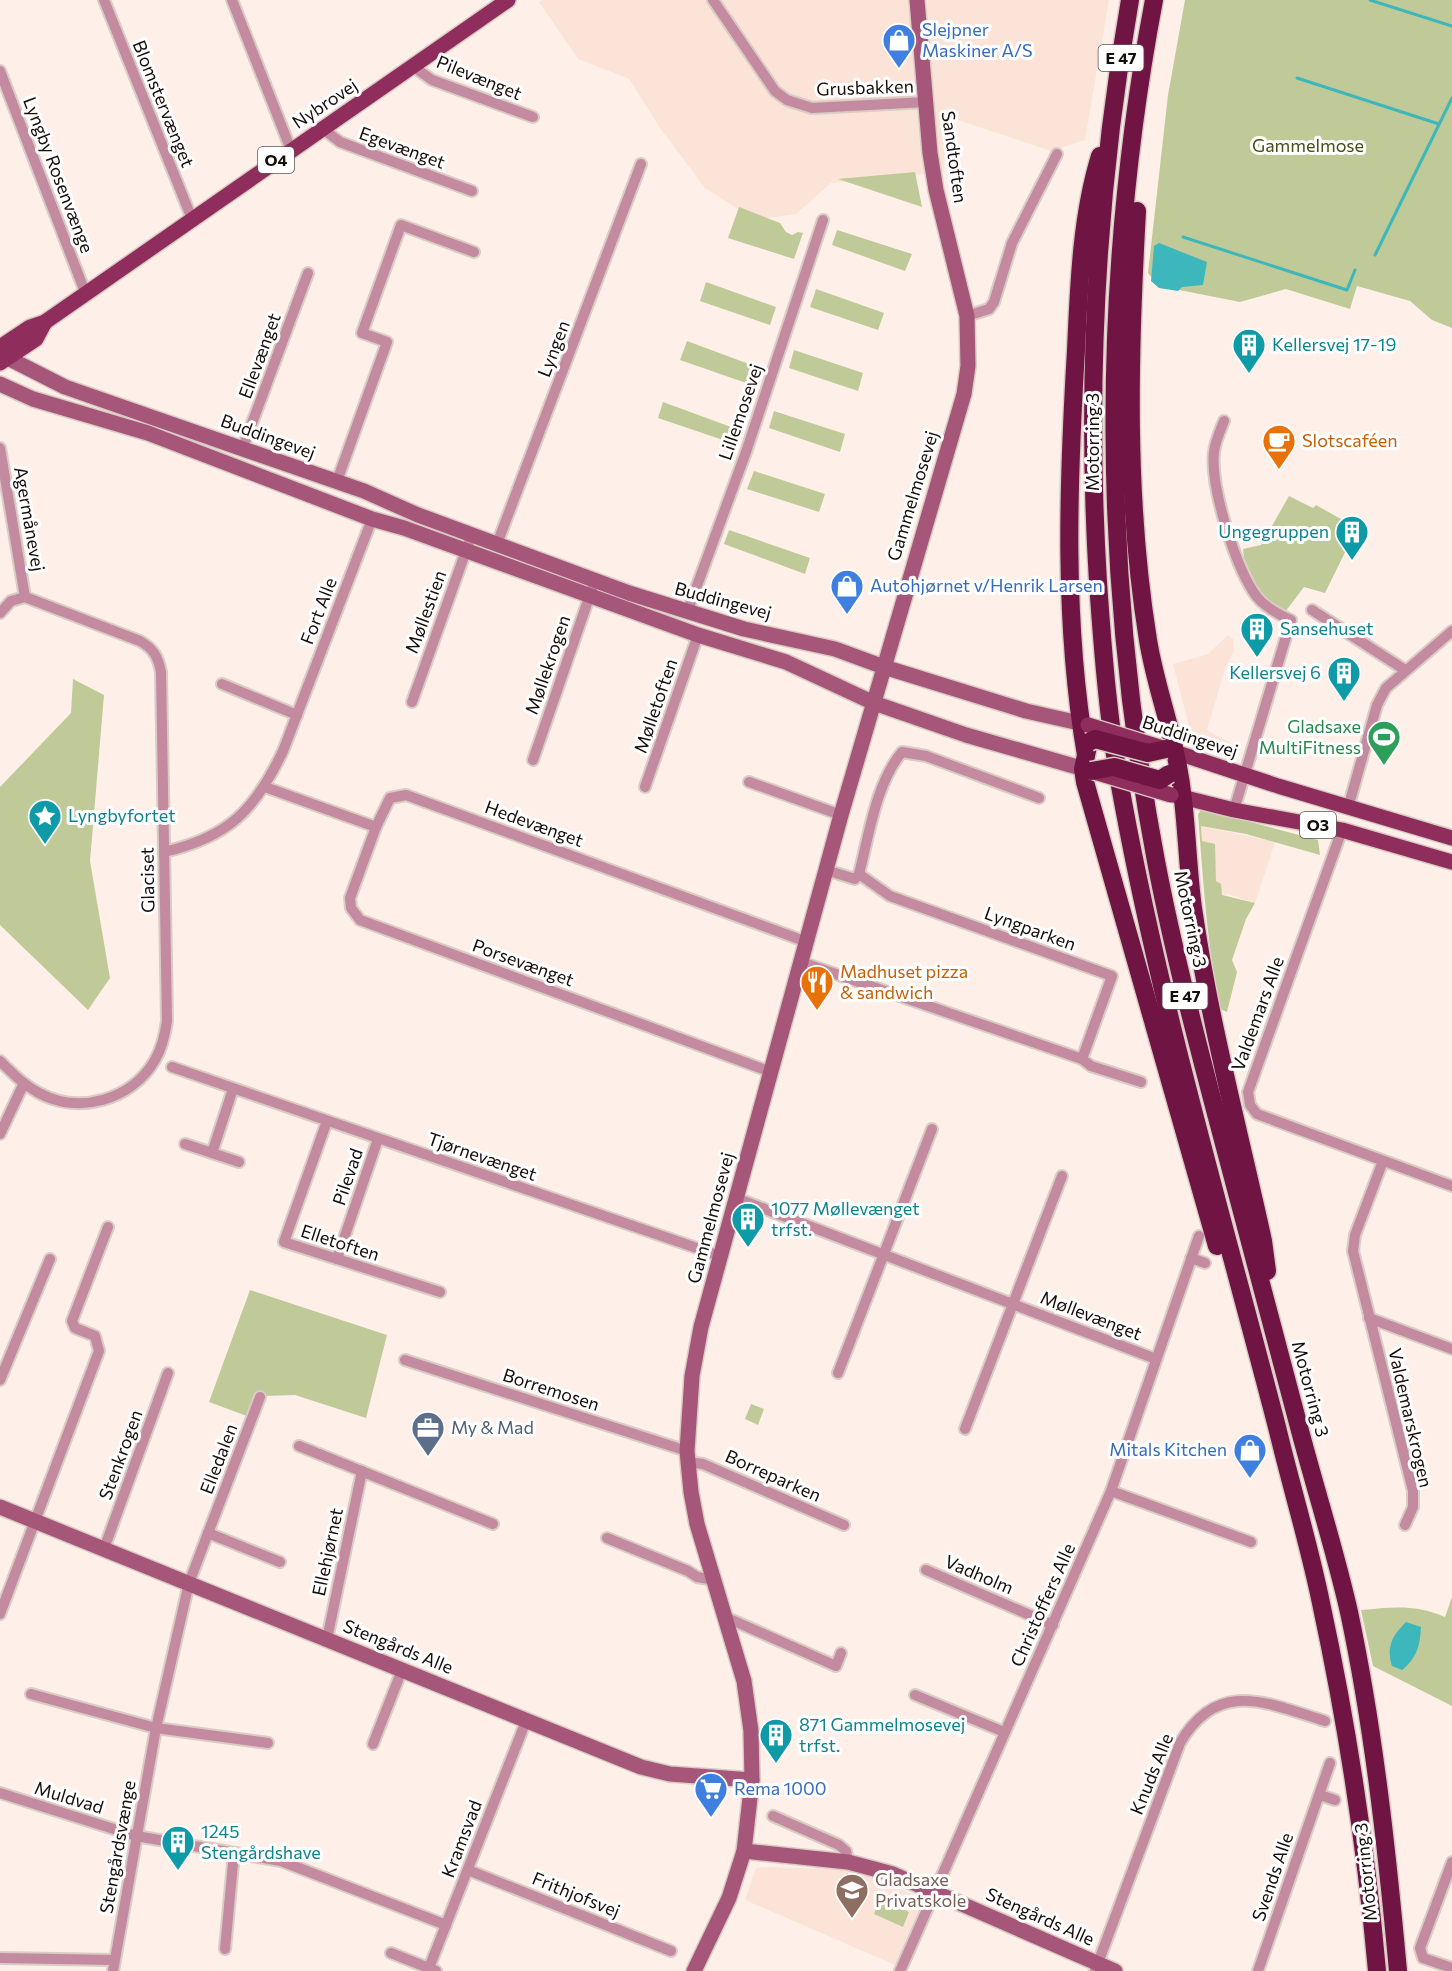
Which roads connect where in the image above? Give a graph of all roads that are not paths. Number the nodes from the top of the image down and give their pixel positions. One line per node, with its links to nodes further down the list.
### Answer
1 (104, 0): 19 (street, Blomstervænget)
2 (232, 0): 15 (street)
3 (508, 0): 9 (main road, Nybrovej / O4)
4 (713, 0): 11 (street, Grusbakken)
5 (917, 0): 11 (street, Sandtoften)
6 (1130, 0): 13 (highway, Motorring 3 / E 47)
7 (1154, 0): 8 (highway, Motorring 3 / E 47)
8 (1142, 65): 50 (highway); 99 (highway, Motorring 3 / E 47)
9 (414, 67): 12 (street, Pilevænget); 14 (main road, Nybrovej / O4)
10 (0, 70): 23 (street, Lyngby Rosenvænge)
11 (926, 102): 24 (street, Sandtoften)
12 (533, 117)
13 (1113, 117): 49 (highway); 106 (highway, Motorring 3 / E 47)
14 (323, 129): 15 (main road, Nybrovej / O4); 18 (street, Egevænget)
15 (291, 150): 19 (main road, Nybrovej / O4)
16 (1057, 154): 24 (street)
17 (641, 164): 34 (street, Lyngen)
18 (472, 191)
19 (192, 219): 23 (main road, Nybrovej / O4)
20 (823, 220): 40 (street, Lillemosevej)
21 (474, 252): 30 (street)
22 (308, 273): 29 (street, Ellevænget)
23 (85, 292): 25 (main road, Nybrovej / O4)
24 (967, 316): 43 (street, Gammelmosevej)
25 (2, 356): 29 (street, Buddingevej)
26 (0, 384): 32 (street, Buddingevej)
27 (1224, 421): 52 (street)
28 (0, 448): 31 (street, Agermånevej)
29 (242, 450): 30 (street, Buddingevej)
30 (337, 481): 33 (street, Buddingevej)
31 (5, 507): 37 (street, Agermånevej)
32 (372, 519): 35 (street, Buddingevej); 48 (street, Fort Alle)
33 (472, 534): 34 (street, Buddingevej); 35 (street, Møllestien)
34 (497, 544): 36 (street, Buddingevej)
35 (466, 550): 36 (street, Buddingevej); 46 (street, Møllestien)
36 (593, 588): 40 (street, Buddingevej); 42 (street, Buddingevej); 51 (street, Møllekrogen)
37 (25, 597): 39 (street); 64 (street, Glaciset)
38 (1312, 610): 44 (street)
39 (0, 613)
40 (687, 613): 43 (street, Buddingevej)
41 (1452, 631): 44 (street)
42 (698, 635): 47 (street, Buddingevej); 54 (street, Mølletoften)
43 (884, 667): 47 (street, Gammelmosevej); 49 (street, Buddingevej)
44 (1405, 670): 58 (street)
45 (222, 684): 48 (street)
46 (412, 702)
47 (874, 703): 49 (street, Buddingevej); 60 (street, Gammelmosevej)
48 (297, 715): 55 (street, Fort Alle)
49 (1086, 747): 50 (highway, bridge); 50 (highway, bridge); 56 (main road, Buddingevej / O3, bridge); 106 (highway)
50 (1171, 750): 52 (main road, Buddingevej / O3); 56 (highway)
51 (533, 760)
52 (1243, 774): 58 (main road, Buddingevej / O3); 59 (street)
53 (749, 782): 60 (street)
54 (645, 787)
55 (265, 788): 61 (street); 64 (street, Fort Alle)
56 (1176, 796): 59 (main road, Buddingevej / O3); 99 (highway)
57 (1039, 798): 67 (street)
58 (1348, 808): 63 (main road, Buddingevej / O3)
59 (1234, 810): 62 (main road, Buddingevej / O3)
60 (841, 815): 66 (street, Gammelmosevej)
61 (376, 827): 68 (street, Hedevænget); 73 (street, Porsevænget)
62 (1342, 830): 65 (main road, Buddingevej / O3); 83 (street, Valdemars Alle)
63 (1452, 838)
64 (164, 852): 75 (street, Glaciset)
65 (1452, 862)
66 (826, 870): 67 (street); 68 (street, Gammelmosevej)
67 (859, 874): 70 (street, Lyngparken)
68 (807, 942): 69 (street, Gammelmosevej)
69 (801, 962): 70 (street); 73 (street, Gammelmosevej)
70 (1082, 1059): 74 (street)
71 (0, 1061): 75 (street, Glaciset)
72 (172, 1067): 76 (street, Tjørnevænget)
73 (771, 1072): 87 (street, Gammelmosevej)
74 (1141, 1082)
75 (24, 1083): 79 (street)
76 (233, 1089): 77 (street, Tjørnevænget); 82 (street)
77 (327, 1122): 80 (street, Tjørnevænget); 94 (street, Elletoften)
78 (932, 1129): 90 (street)
79 (0, 1134)
80 (378, 1140): 91 (street, Tjørnevænget); 94 (street, Pilevad)
81 (184, 1144): 82 (street)
82 (212, 1153): 84 (street)
83 (1383, 1161): 86 (street, Valdemars Alle); 98 (street, Valdemarskrogen)
84 (238, 1162)
85 (1062, 1176): 97 (street, Møllevænget)
86 (1452, 1186)
87 (736, 1198): 90 (street, Møllevænget); 91 (street, Gammelmosevej)
88 (108, 1227): 114 (street)
89 (1199, 1236): 92 (street, Christoffers Alle)
90 (884, 1254): 97 (street, Møllevænget); 104 (street)
91 (720, 1256): 110 (street, Gammelmosevej)
92 (1191, 1258): 95 (street); 101 (street, Christoffers Alle)
93 (50, 1259): 105 (street)
94 (337, 1259): 96 (street, Elletoften)
95 (1205, 1263)
96 (440, 1292)
97 (1013, 1304): 101 (street, Møllevænget); 108 (street, Møllevænget)
98 (1369, 1318): 100 (street, Valdemarskrogen); 117 (street, Valdemarskrogen)
99 (1274, 1336): 167 (highway, Motorring 3 / E 47)
100 (1452, 1349)
101 (1156, 1359): 112 (street, Christoffers Alle)
102 (405, 1360): 110 (street, Borremosen)
103 (168, 1373): 121 (street, Stenkrogen)
104 (838, 1373)
105 (0, 1380)
106 (1265, 1381): 166 (highway, Motorring 3 / E 47)
107 (260, 1397): 118 (street, Elledalen)
108 (965, 1429)
109 (299, 1446): 111 (street)
110 (687, 1456): 116 (street, Borreparken); 124 (street, Gammelmosevej)
111 (362, 1471): 115 (street); 129 (street, Ellehjørnet)
112 (1111, 1491): 120 (street); 128 (street, Christoffers Alle)
113 (0, 1507): 114 (street, Stengårds Alle)
114 (36, 1522): 121 (street, Stengårds Alle); 126 (street)
115 (493, 1524)
116 (844, 1525)
117 (1405, 1525)
118 (208, 1533): 122 (street); 125 (street, Elledalen)
119 (607, 1538): 124 (street)
120 (1251, 1542)
121 (104, 1549): 125 (street, Stengårds Alle)
122 (280, 1562)
123 (926, 1570): 128 (street, Vadholm)
124 (714, 1580): 127 (street, Gammelmosevej)
125 (189, 1583): 129 (street, Stengårds Alle); 136 (street, Stengårdsvænge)
126 (0, 1614)
127 (725, 1617): 130 (street); 141 (street, Gammelmosevej)
128 (1053, 1624): 137 (street, Christoffers Alle)
129 (327, 1639): 131 (street, Stengårds Alle)
130 (841, 1653)
131 (402, 1670): 134 (street, Stengårds Alle); 139 (street)
132 (31, 1694): 136 (street)
133 (915, 1695): 137 (street)
134 (526, 1721): 141 (street, Stengårds Alle); 151 (street, Kramsvad)
135 (1325, 1721): 159 (street, Knuds Alle)
136 (156, 1728): 138 (street); 146 (street, Stengårdsvænge)
137 (1004, 1732): 152 (street, Christoffers Alle)
138 (268, 1743)
139 (373, 1744)
140 (1330, 1763): 143 (street, Svends Alle)
141 (752, 1780): 147 (street, Gammelmosevej)
142 (0, 1793): 146 (street, Muldvad)
143 (1320, 1795): 144 (street); 165 (street, Svends Alle)
144 (1335, 1800)
145 (773, 1816): 149 (street)
146 (136, 1836): 148 (street, Muldvad); 158 (street, Stengårdsvænge)
147 (744, 1851): 149 (street, Stengårds Alle); 162 (street, Gammelmosevej)
148 (234, 1853): 153 (street, Muldvad); 154 (street)
149 (848, 1862): 152 (street, Stengårds Alle)
150 (1452, 1862): 160 (street)
151 (468, 1870): 153 (street, Kramsvad); 155 (street, Frithjofsvej)
152 (934, 1892): 159 (street, Stengårds Alle); 163 (street, Christoffers Alle)
153 (446, 1925): 161 (street, Kramsvad)
154 (225, 1949)
155 (671, 1951)
156 (391, 1953): 161 (street, Kramsvad)
157 (0, 1958): 158 (street)
158 (114, 1966)
159 (1096, 1967): 164 (street, Stengårds Alle)
160 (1452, 1968)
161 (433, 1970)
162 (694, 1971)
163 (900, 1971)
164 (1115, 1971)
165 (1258, 1971)
166 (1377, 1971)
167 (1398, 1971)

